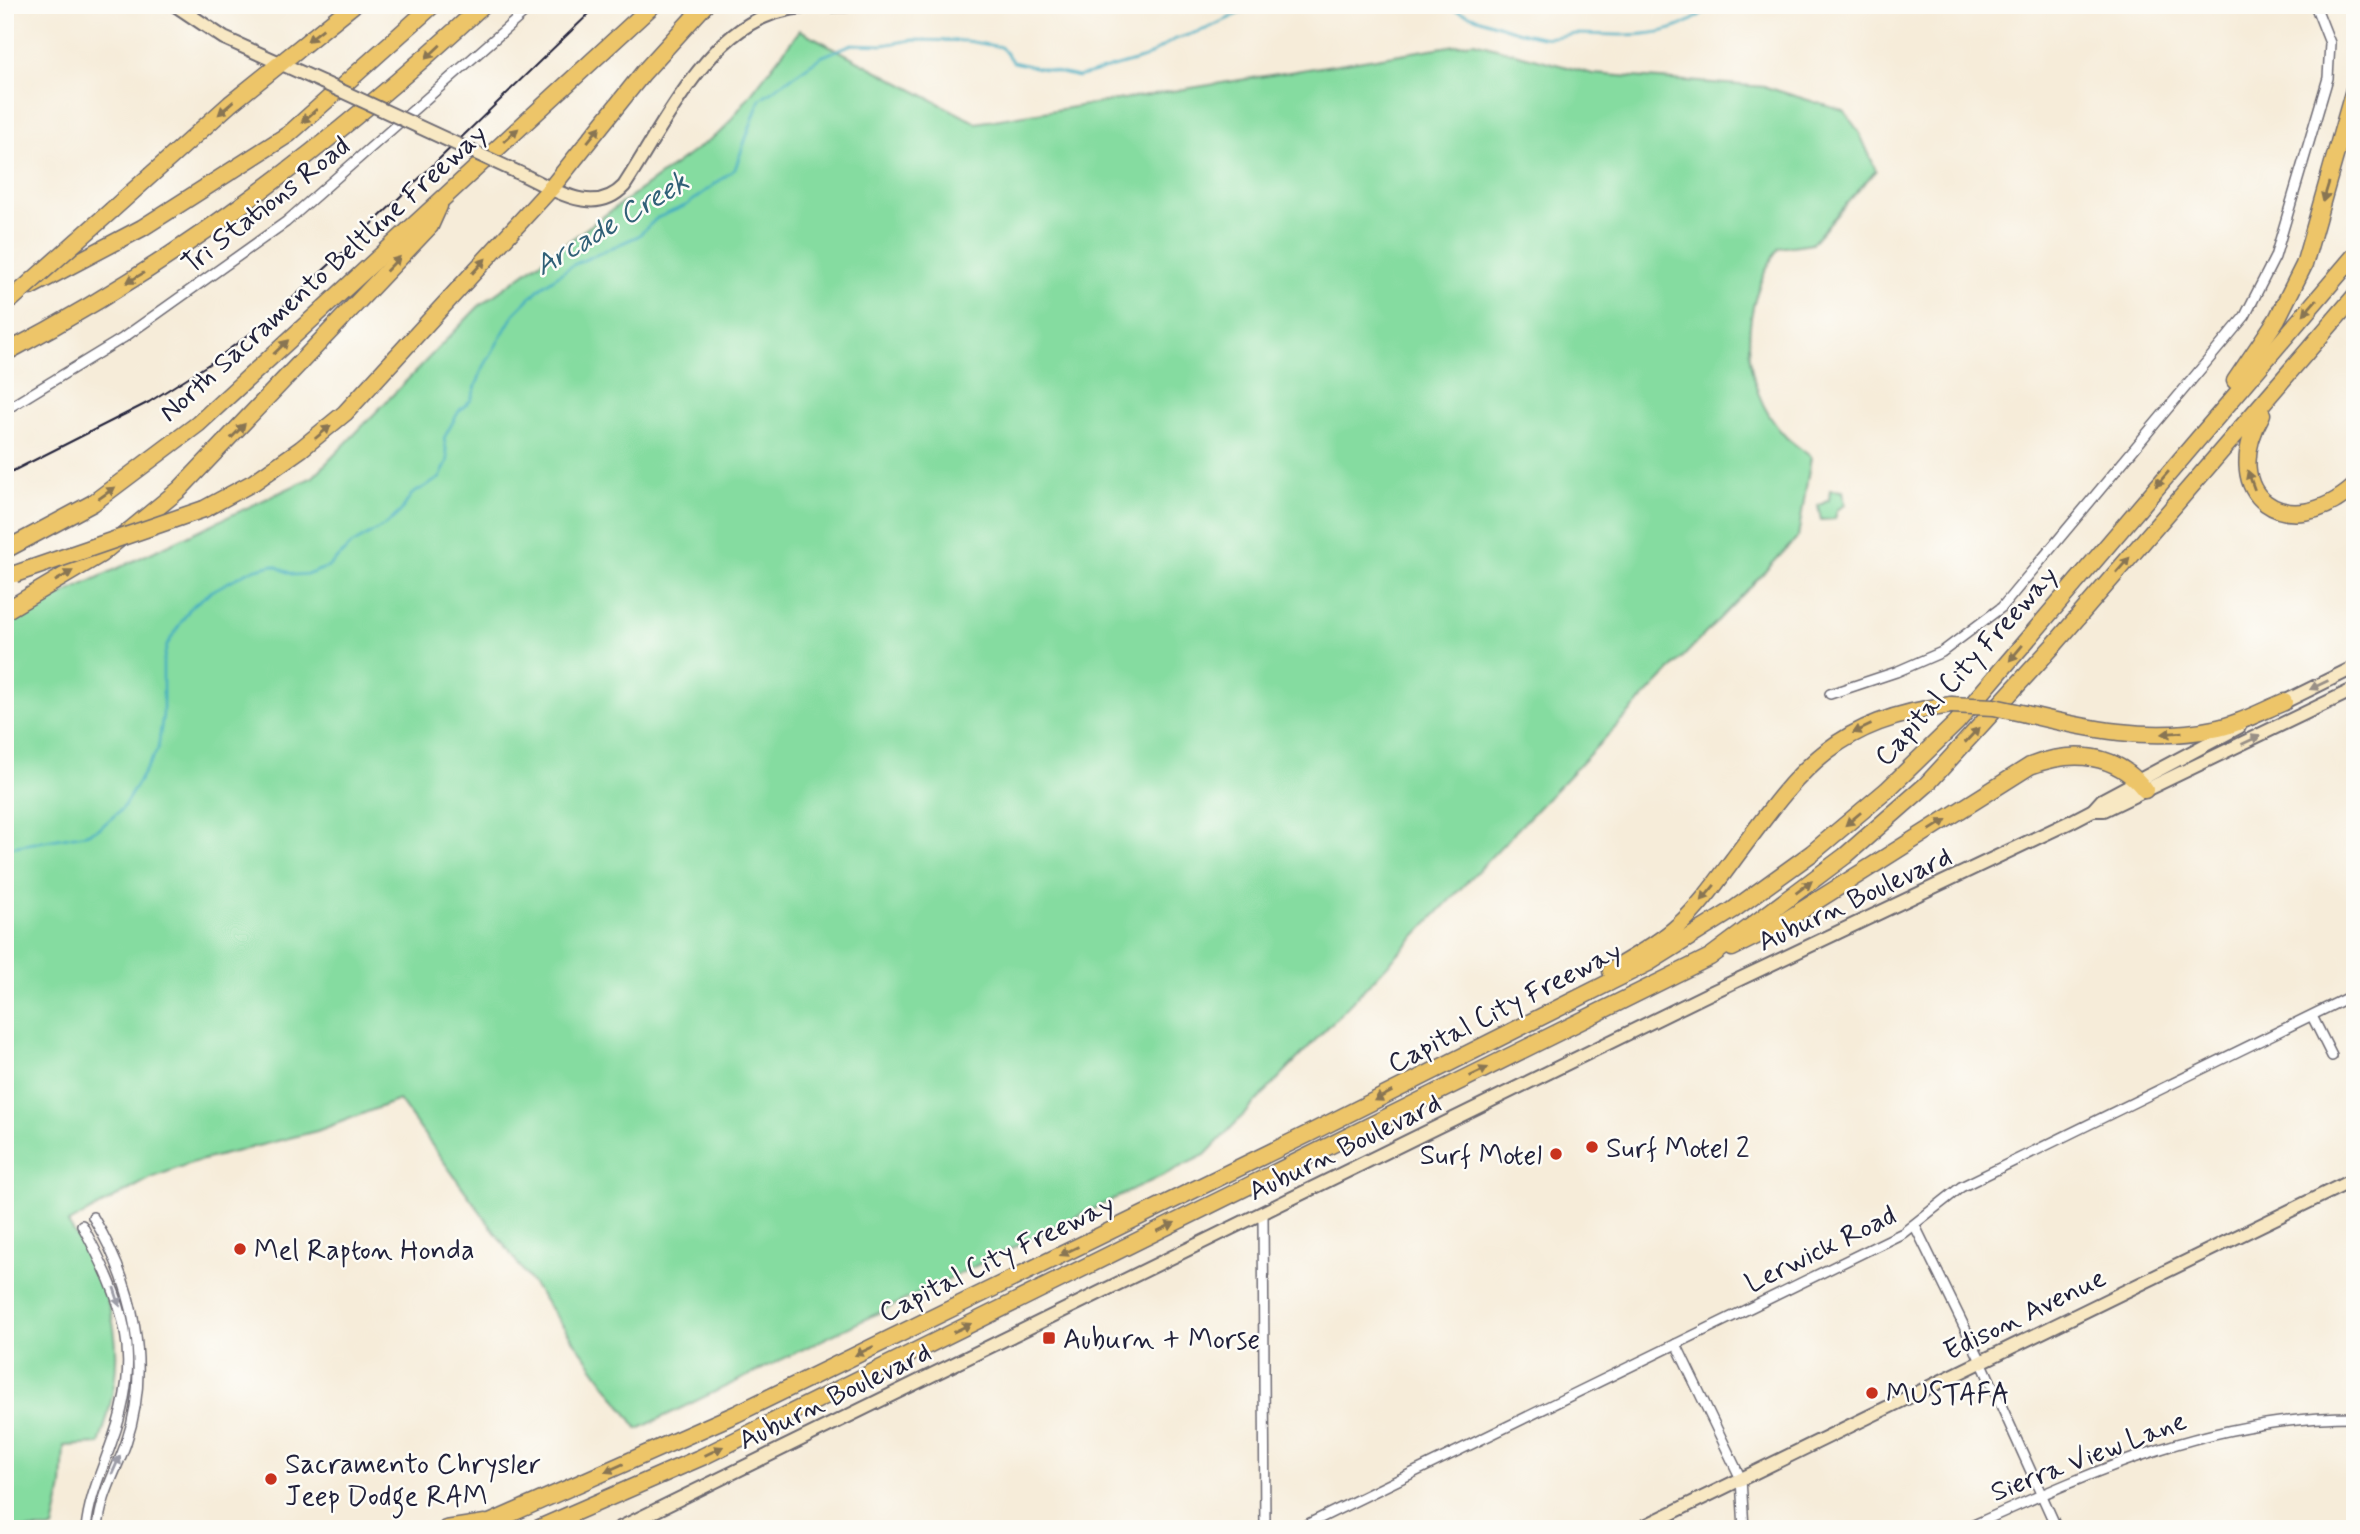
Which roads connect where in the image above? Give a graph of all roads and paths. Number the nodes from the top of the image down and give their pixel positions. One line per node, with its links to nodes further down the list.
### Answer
1 (9, 5): 11 (main road)
2 (175, 5): 12 (main road)
3 (353, 5): 12 (highway, one-way to 12)
4 (433, 5): 18 (highway, one-way to 18)
5 (483, 5): 19 (highway, one-way to 19)
6 (533, 5): 21 (street, Tri Stations Road)
7 (653, 5): 15 (highway, North Sacramento Beltline Freeway, one-way to 7)
8 (705, 5): 14 (highway, one-way to 8)
9 (850, 5): 14 (main road)
10 (2315, 5): 29 (street)
11 (5, 10)
12 (278, 64): 14 (main road, bridge); 18 (highway, one-way to 18, bridge)
13 (2355, 86): 22 (highway, one-way to 22)
14 (552, 187): 25 (highway, one-way to 14, bridge)
15 (443, 197): 24 (highway, North Sacramento Beltline Freeway, one-way to 15); 26 (highway, one-way to 15)
16 (2355, 255): 22 (highway, Capital City Freeway, one-way to 22)
17 (2355, 296): 20 (highway, Capital City Freeway)
18 (5, 303)
19 (5, 353)
20 (2280, 384): 23 (highway, one-way to 20); 32 (highway, Capital City Freeway, one-way to 20)
21 (5, 410)
22 (2186, 452): 35 (highway, Capital City Freeway, one-way to 35)
23 (2355, 486)
24 (5, 550)
25 (10, 576)
26 (5, 611)
27 (2355, 667): 30 (main road, Auburn Boulevard, one-way to 30)
28 (2355, 689): 31 (main road, Auburn Boulevard, one-way to 28)
29 (1830, 694)
30 (2284, 702): 31 (main road, Auburn Boulevard); 35 (highway, one-way to 35, bridge)
31 (2142, 785): 32 (highway, one-way to 31); 38 (main road, Auburn Boulevard)
32 (1710, 957): 48 (highway, Capital City Freeway, one-way to 32)
33 (2355, 995): 34 (street, Lerwick Road)
34 (2312, 1016): 36 (street); 41 (street, Lerwick Road)
35 (1509, 1032): 50 (highway, Capital City Freeway, one-way to 50)
36 (2332, 1056)
37 (2355, 1179): 45 (main road, Edison Avenue)
38 (1263, 1213): 57 (main road, Auburn Boulevard); 58 (street)
39 (93, 1217): 42 (street)
40 (82, 1225): 43 (street)
41 (1915, 1226): 44 (street, Lerwick Road); 45 (street)
42 (99, 1227): 43 (street); 52 (street, one-way to 42)
43 (88, 1236): 51 (street, one-way to 51)
44 (1676, 1344): 47 (street); 59 (street, Lerwick Road)
45 (1981, 1361): 47 (main road, Edison Avenue); 49 (street)
46 (2355, 1417): 49 (street, Sierra View Lane)
47 (1741, 1479): 60 (main road, Edison Avenue); 61 (street)
48 (652, 1480): 55 (highway, Capital City Freeway); 56 (highway)
49 (2041, 1495): 62 (street, Sierra View Lane); 63 (street)
50 (495, 1522): 53 (highway); 54 (highway, Capital City Freeway)
51 (86, 1529)
52 (98, 1529)
53 (446, 1529)
54 (476, 1529)
55 (537, 1529)
56 (554, 1529)
57 (618, 1529)
58 (1265, 1529)
59 (1298, 1529)
60 (1639, 1529)
61 (1744, 1529)
62 (1965, 1529)
63 (2057, 1529)

